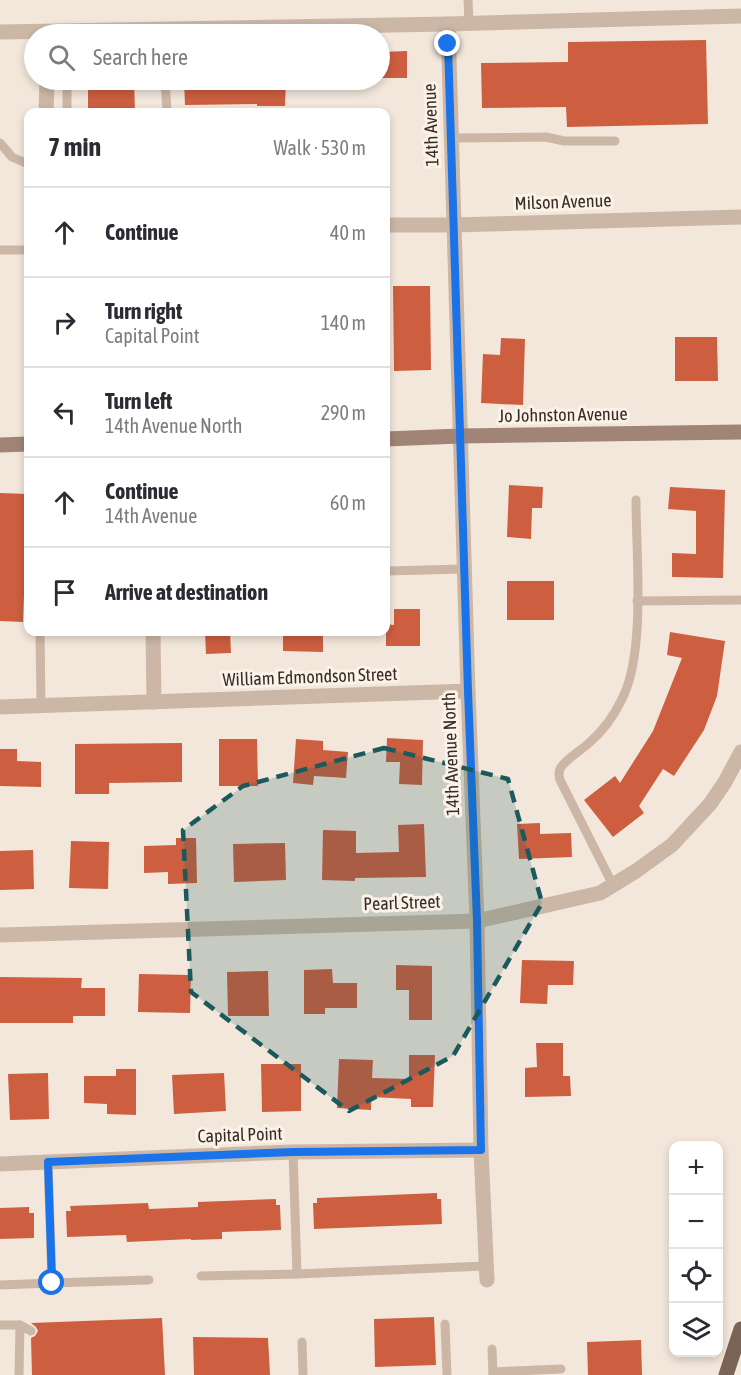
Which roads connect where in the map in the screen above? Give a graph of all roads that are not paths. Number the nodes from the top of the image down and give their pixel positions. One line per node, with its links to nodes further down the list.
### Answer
1 (468, 0): 4 (lane)
2 (741, 15): 4 (street)
3 (448, 24): 4 (street); 5 (street); 14 (street, 14th Avenue)
4 (469, 24)
5 (390, 26)
6 (0, 32): 7 (street)
7 (24, 33)
8 (47, 90): 11 (street)
9 (67, 90): 12 (lane)
10 (166, 90): 13 (lane)
11 (46, 108)
12 (67, 108)
13 (167, 108)
14 (451, 138): 15 (lane); 20 (street, 14th Avenue)
15 (615, 141)
16 (0, 143): 17 (lane)
17 (24, 162)
18 (741, 217): 20 (street, Milson Avenue)
19 (390, 225): 20 (street, Milson Avenue)
20 (453, 225): 24 (street, 14th Avenue North)
21 (0, 250): 22 (lane)
22 (24, 250)
23 (741, 432): 24 (street, Jo Johnston Avenue)
24 (460, 436): 25 (street, Jo Johnston Avenue); 29 (street, 14th Avenue North)
25 (390, 439)
26 (24, 444): 27 (street)
27 (0, 445)
28 (636, 500): 32 (lane)
29 (464, 569): 30 (lane); 35 (street, 14th Avenue North)
30 (390, 571)
31 (741, 600): 32 (lane)
32 (637, 601): 40 (lane)
33 (40, 636): 37 (lane)
34 (153, 636): 36 (street)
35 (468, 691): 36 (street, William Edmondson Street); 41 (street, 14th Avenue North)
36 (154, 702): 37 (street, William Edmondson Street)
37 (41, 705): 38 (street, William Edmondson Street)
38 (0, 707)
39 (741, 752): 40 (street, Pearl Street)
40 (613, 885): 41 (street, Pearl Street)
41 (477, 921): 42 (street, Pearl Street); 43 (street, 14th Avenue North)
42 (0, 935)
43 (481, 1150): 44 (street, Capital Point); 47 (street, 14th Avenue North)
44 (293, 1152): 45 (street, Capital Point); 48 (lane)
45 (48, 1162): 46 (street, Capital Point); 51 (lane)
46 (0, 1164)
47 (486, 1273): 48 (lane)
48 (297, 1274): 49 (lane)
49 (201, 1276)
50 (149, 1280): 51 (lane)
51 (52, 1283): 52 (lane)
52 (0, 1285)
53 (445, 1324): 64 (lane)
54 (0, 1325): 55 (lane)
55 (20, 1325): 57 (lane); 62 (lane)
56 (741, 1329): 65 (main road)
57 (31, 1331)
58 (302, 1342): 63 (lane)
59 (492, 1349): 61 (lane)
60 (561, 1369): 61 (lane)
61 (493, 1374)
62 (20, 1375)
63 (303, 1375)
64 (447, 1375)
65 (726, 1375)

